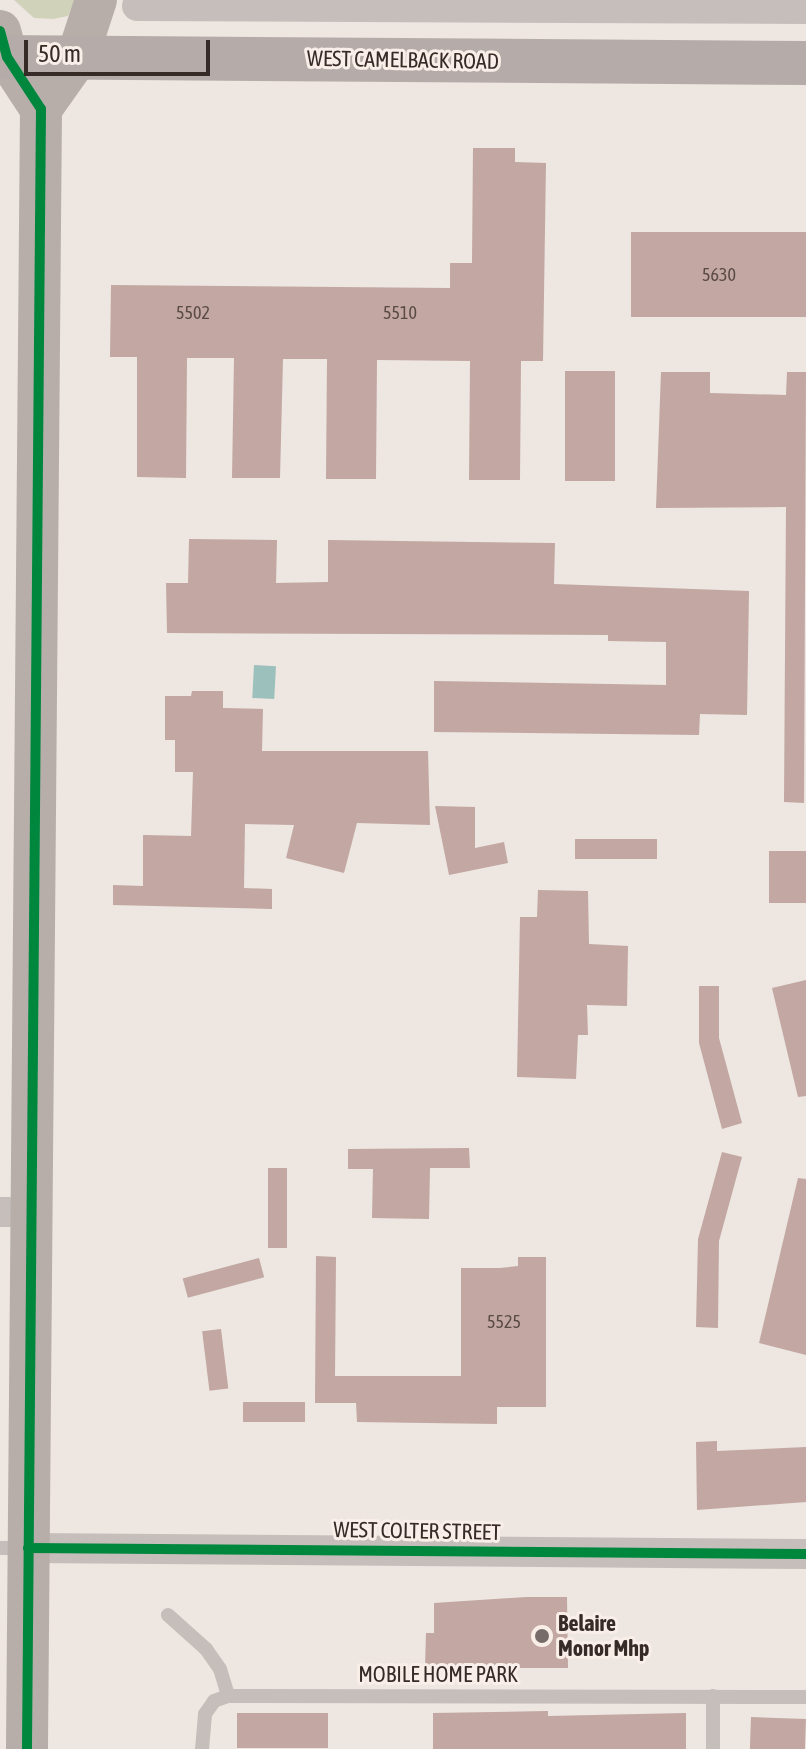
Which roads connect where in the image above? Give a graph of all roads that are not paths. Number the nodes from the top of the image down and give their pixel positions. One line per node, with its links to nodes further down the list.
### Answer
1 (116, 3): 2 (street); 5 (street)
2 (669, 4): 3 (street)
3 (806, 9)
4 (2, 49): 5 (main road, WEST CAMELBACK ROAD); 7 (street)
5 (77, 58): 6 (main road, WEST CAMELBACK ROAD); 7 (street)
6 (806, 63)
7 (41, 109): 8 (street)
8 (16, 1212): 9 (street)
9 (14, 1548): 10 (street, WEST COLTER STREET); 15 (street)
10 (806, 1554)
11 (168, 1615): 12 (lane)
12 (228, 1696): 13 (lane, MOBILE HOME PARK); 16 (lane)
13 (713, 1696): 14 (lane, MOBILE HOME PARK); 17 (lane)
14 (806, 1697)
15 (27, 1749)
16 (202, 1749)
17 (713, 1749)

